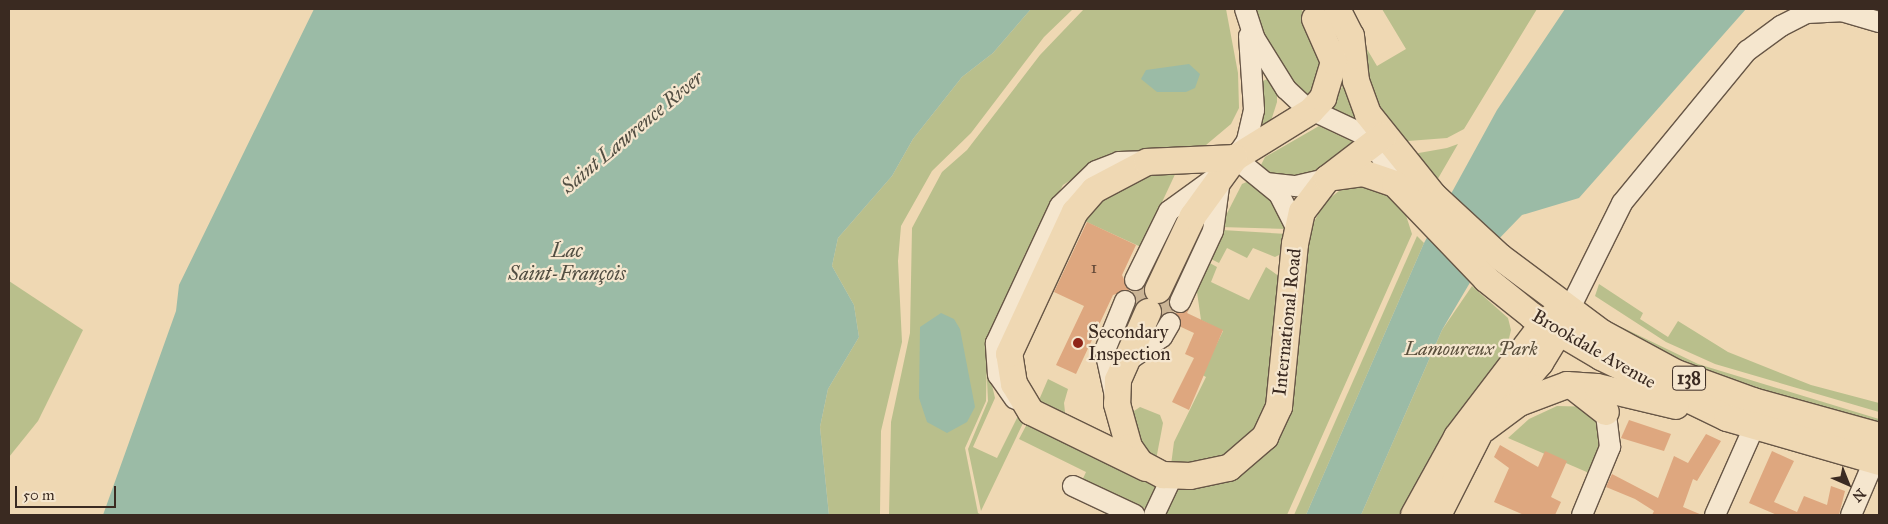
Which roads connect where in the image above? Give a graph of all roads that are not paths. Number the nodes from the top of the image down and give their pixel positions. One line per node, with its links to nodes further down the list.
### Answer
1 (1325, 13): 4 (main road); 5 (main road)
2 (1246, 15): 4 (street); 7 (street)
3 (1879, 22): 14 (street)
4 (1311, 111): 5 (street); 7 (main road)
5 (1378, 140): 8 (main road, International Road); 10 (street); 11 (main road)
6 (1158, 161): 7 (main road); 16 (main road); 16 (street)
7 (1226, 172): 9 (street); 13 (main road); 13 (street)
8 (1326, 179): 9 (street); 10 (main road); 12 (main road, International Road)
9 (1266, 183): 12 (street)
10 (1407, 195): 11 (main road)
11 (1429, 205): 14 (main road, Brookdale Avenue / 138)
12 (1297, 229): 23 (main road, International Road)
13 (1153, 301): 23 (main road)
14 (1558, 322): 18 (main road, Brookdale Avenue / 138); 20 (main road); 21 (main road, Brookdale Avenue / 138); 27 (main road)
15 (1568, 385): 17 (main road); 18 (main road); 20 (main road)
16 (1031, 412): 23 (main road)
17 (1606, 412): 29 (street)
18 (1727, 418): 19 (main road, Brookdale Avenue / 138)
19 (1754, 427): 22 (main road, Brookdale Avenue / 138); 30 (street)
20 (1484, 429): 28 (main road)
21 (1879, 436)
22 (1877, 462): 31 (street)
23 (1162, 474): 26 (street)
24 (1073, 486): 25 (street)
25 (1135, 515)
26 (1154, 515)
27 (1414, 515)
28 (1438, 515)
29 (1582, 515)
30 (1715, 515)
31 (1850, 515)

